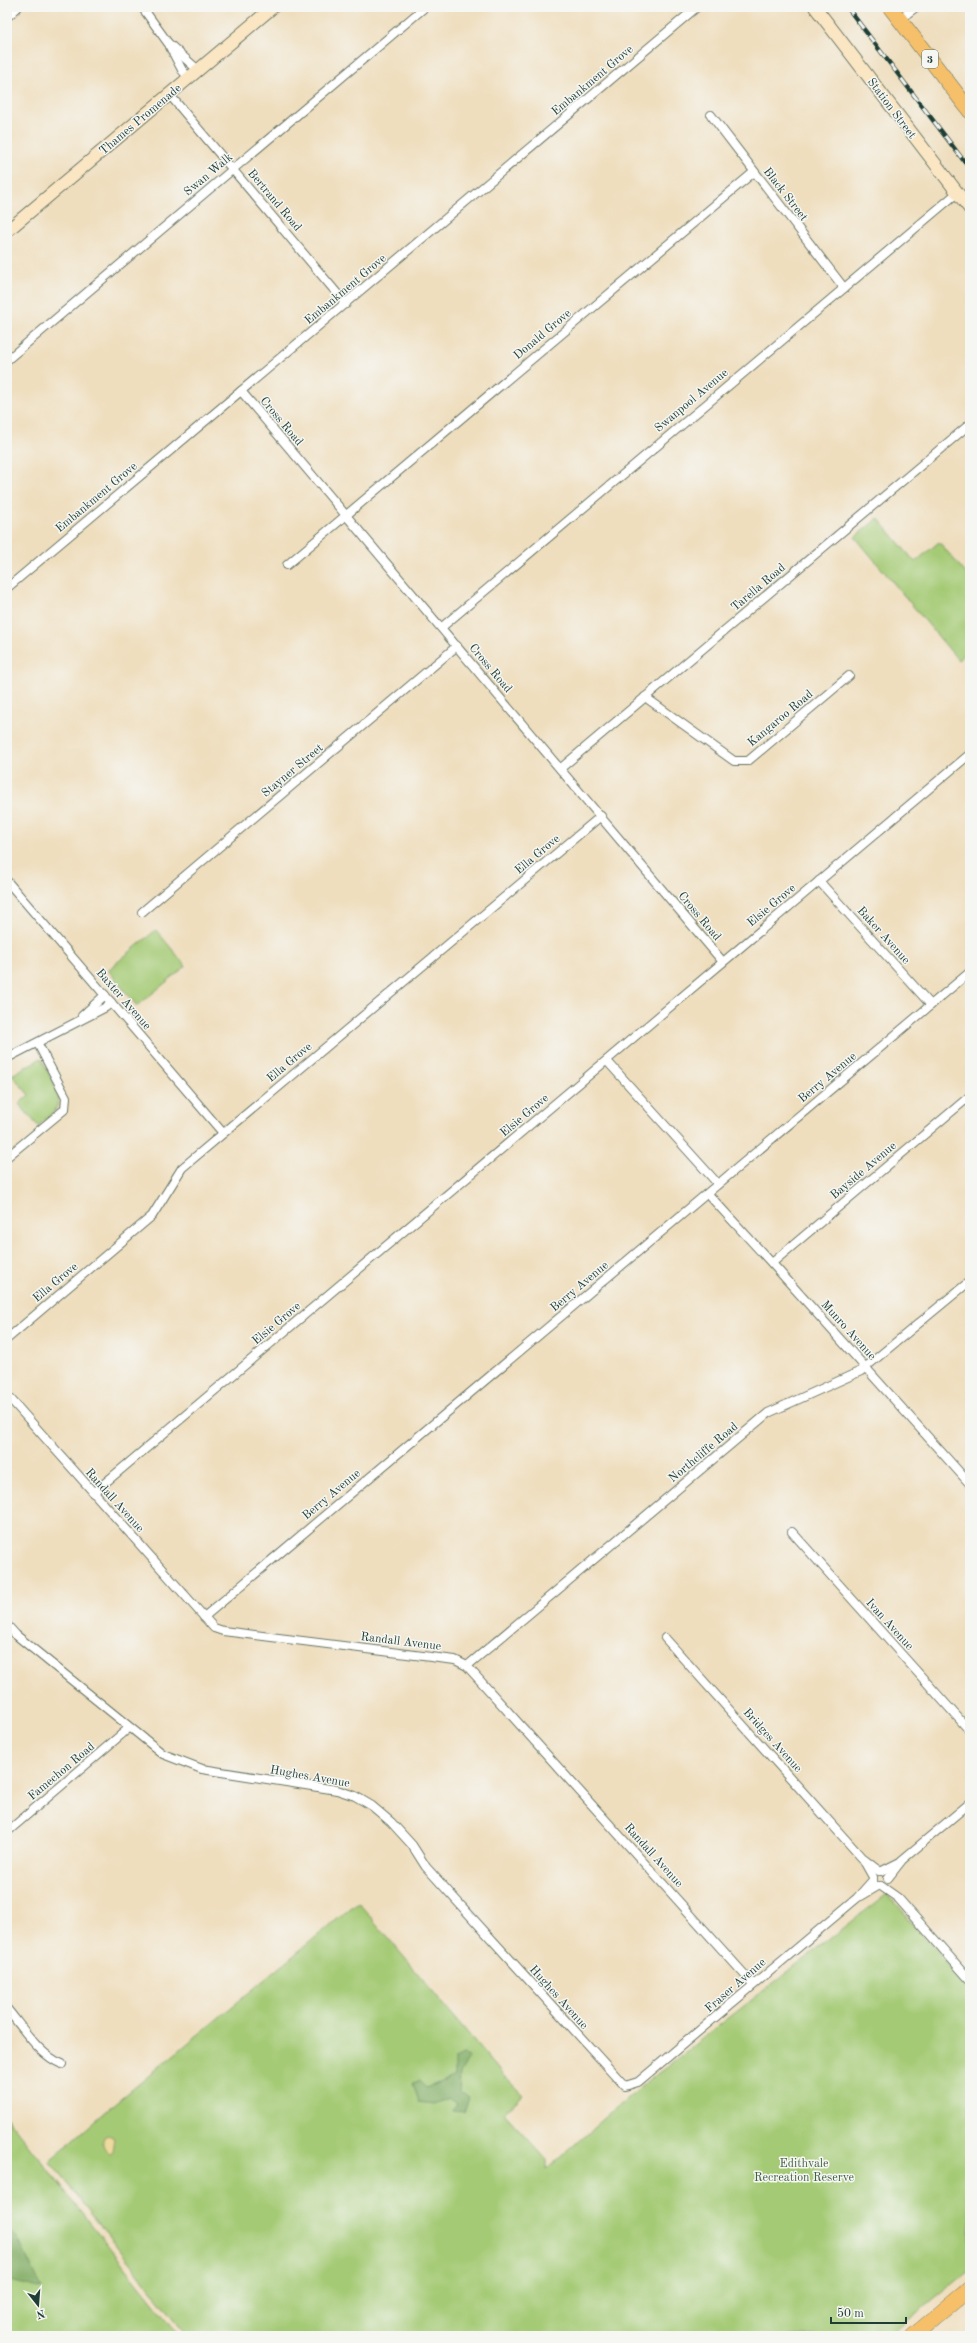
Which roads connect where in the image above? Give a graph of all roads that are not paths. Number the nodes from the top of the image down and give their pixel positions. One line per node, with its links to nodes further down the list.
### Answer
1 (18, 7): 9 (street)
2 (142, 7): 11 (street)
3 (273, 7): 11 (main road, Thames Promenade)
4 (425, 7): 15 (street, Swan Walk)
5 (697, 7): 21 (street, Embankment Grove)
6 (815, 7): 17 (main road, Station Street)
7 (890, 7): 10 (highway, 3)
8 (916, 7): 10 (street)
9 (7, 17)
10 (900, 20): 13 (highway, 3)
11 (193, 74): 12 (main road, Thames Promenade)
12 (169, 94): 15 (street, Bertrand Road); 19 (main road, Thames Promenade)
13 (969, 108)
14 (711, 114): 16 (street, Black Street)
15 (233, 169): 21 (street, Bertrand Road); 22 (street, Swan Walk)
16 (754, 172): 20 (street, Black Street); 25 (street, Donald Grove)
17 (957, 193): 18 (main road, Station Street); 20 (street, Swanpool Avenue)
18 (970, 209)
19 (7, 231)
20 (844, 288): 28 (street, Swanpool Avenue)
21 (346, 304): 23 (street, Embankment Grove)
22 (7, 360)
23 (241, 391): 25 (street, Cross Road); 27 (street, Embankment Grove)
24 (970, 424): 31 (street, Tarella Road)
25 (346, 515): 26 (street, Donald Grove); 28 (street, Cross Road)
26 (287, 565)
27 (7, 588)
28 (442, 627): 29 (street, Cross Road)
29 (457, 646): 33 (street, Cross Road); 37 (street, Stayner Street)
30 (849, 676): 31 (street, Kangaroo Road)
31 (645, 697): 33 (street, Tarella Road)
32 (970, 754): 36 (street, Elsie Grove)
33 (561, 768): 34 (street, Cross Road)
34 (600, 816): 38 (street, Cross Road); 48 (street, Ella Grove)
35 (7, 881): 40 (street, Baxter Avenue)
36 (819, 881): 38 (street, Elsie Grove); 42 (street, Baker Avenue)
37 (142, 912)
38 (723, 962): 46 (street, Elsie Grove)
39 (970, 972): 42 (street, Berry Avenue)
40 (104, 995): 41 (street, Baxter Avenue); 43 (street)
41 (111, 1002): 43 (street); 48 (street, Baxter Avenue)
42 (931, 1005): 50 (street, Berry Avenue)
43 (74, 1023): 44 (street)
44 (38, 1044): 45 (street); 49 (street)
45 (7, 1058)
46 (607, 1061): 50 (street); 58 (street, Elsie Grove)
47 (970, 1096): 52 (street, Bayside Avenue)
48 (223, 1133): 54 (street, Ella Grove)
49 (7, 1158)
50 (718, 1184): 51 (street, Berry Avenue)
51 (708, 1194): 52 (street, Munro Avenue); 60 (street, Berry Avenue)
52 (772, 1263): 55 (street, Munro Avenue)
53 (970, 1281): 55 (street, Northcliffe Road)
54 (7, 1339)
55 (866, 1368): 57 (street, Munro Avenue); 63 (street, Northcliffe Road)
56 (7, 1395): 58 (street, Randall Avenue)
57 (970, 1484)
58 (93, 1493): 60 (street, Randall Avenue)
59 (792, 1532): 65 (street, Ivan Avenue)
60 (204, 1617): 63 (street, Randall Avenue)
61 (7, 1625): 64 (street, Hughes Avenue)
62 (665, 1638): 68 (street, Bridges Avenue)
63 (467, 1666): 77 (street, Randall Avenue)
64 (128, 1728): 67 (street, Famechon Road); 80 (street, Hughes Avenue)
65 (970, 1731)
66 (970, 1803): 69 (street)
67 (7, 1832)
68 (862, 1858): 70 (street, Bridges Avenue); 71 (street, Bridges Avenue)
69 (902, 1860): 70 (street); 72 (street)
70 (881, 1871): 71 (street, Fraser Avenue); 72 (street, Bridges Avenue)
71 (873, 1878): 73 (street, Bridges Avenue); 74 (street, Fraser Avenue)
72 (888, 1879): 73 (street, Fraser Avenue); 75 (street)
73 (880, 1886): 74 (street, Fraser Avenue); 75 (street)
74 (857, 1898): 77 (street, Fraser Avenue)
75 (898, 1898): 76 (street)
76 (970, 1980)
77 (753, 1984): 80 (street, Fraser Avenue)
78 (7, 2009): 79 (street)
79 (62, 2064)
80 (627, 2087)
81 (970, 2288): 82 (highway)
82 (913, 2336)

